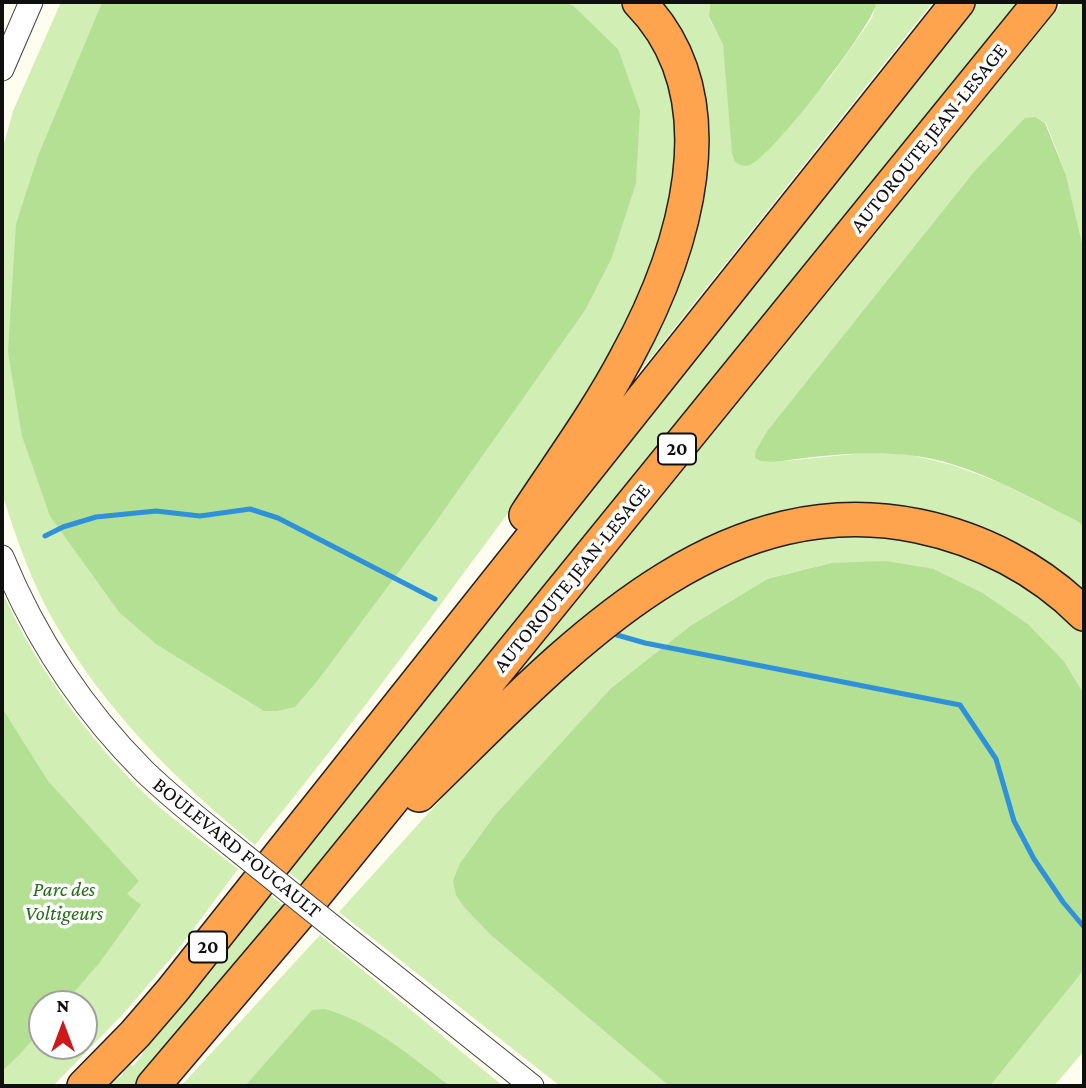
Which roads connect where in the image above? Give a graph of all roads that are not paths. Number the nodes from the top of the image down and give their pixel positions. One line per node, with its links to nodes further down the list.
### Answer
1 (31, 2): 5 (street)
2 (639, 2): 8 (highway)
3 (958, 2): 8 (highway, 20)
4 (1040, 2): 9 (highway, AUTOROUTE JEAN-LESAGE / 20)
5 (2, 69)
6 (2, 557): 12 (street, BOULEVARD FOUCAULT, bridge)
7 (1084, 614): 9 (highway)
8 (414, 687): 10 (highway, 20)
9 (314, 896): 11 (highway, AUTOROUTE JEAN-LESAGE / 20)
10 (84, 1086)
11 (153, 1086)
12 (532, 1086)

